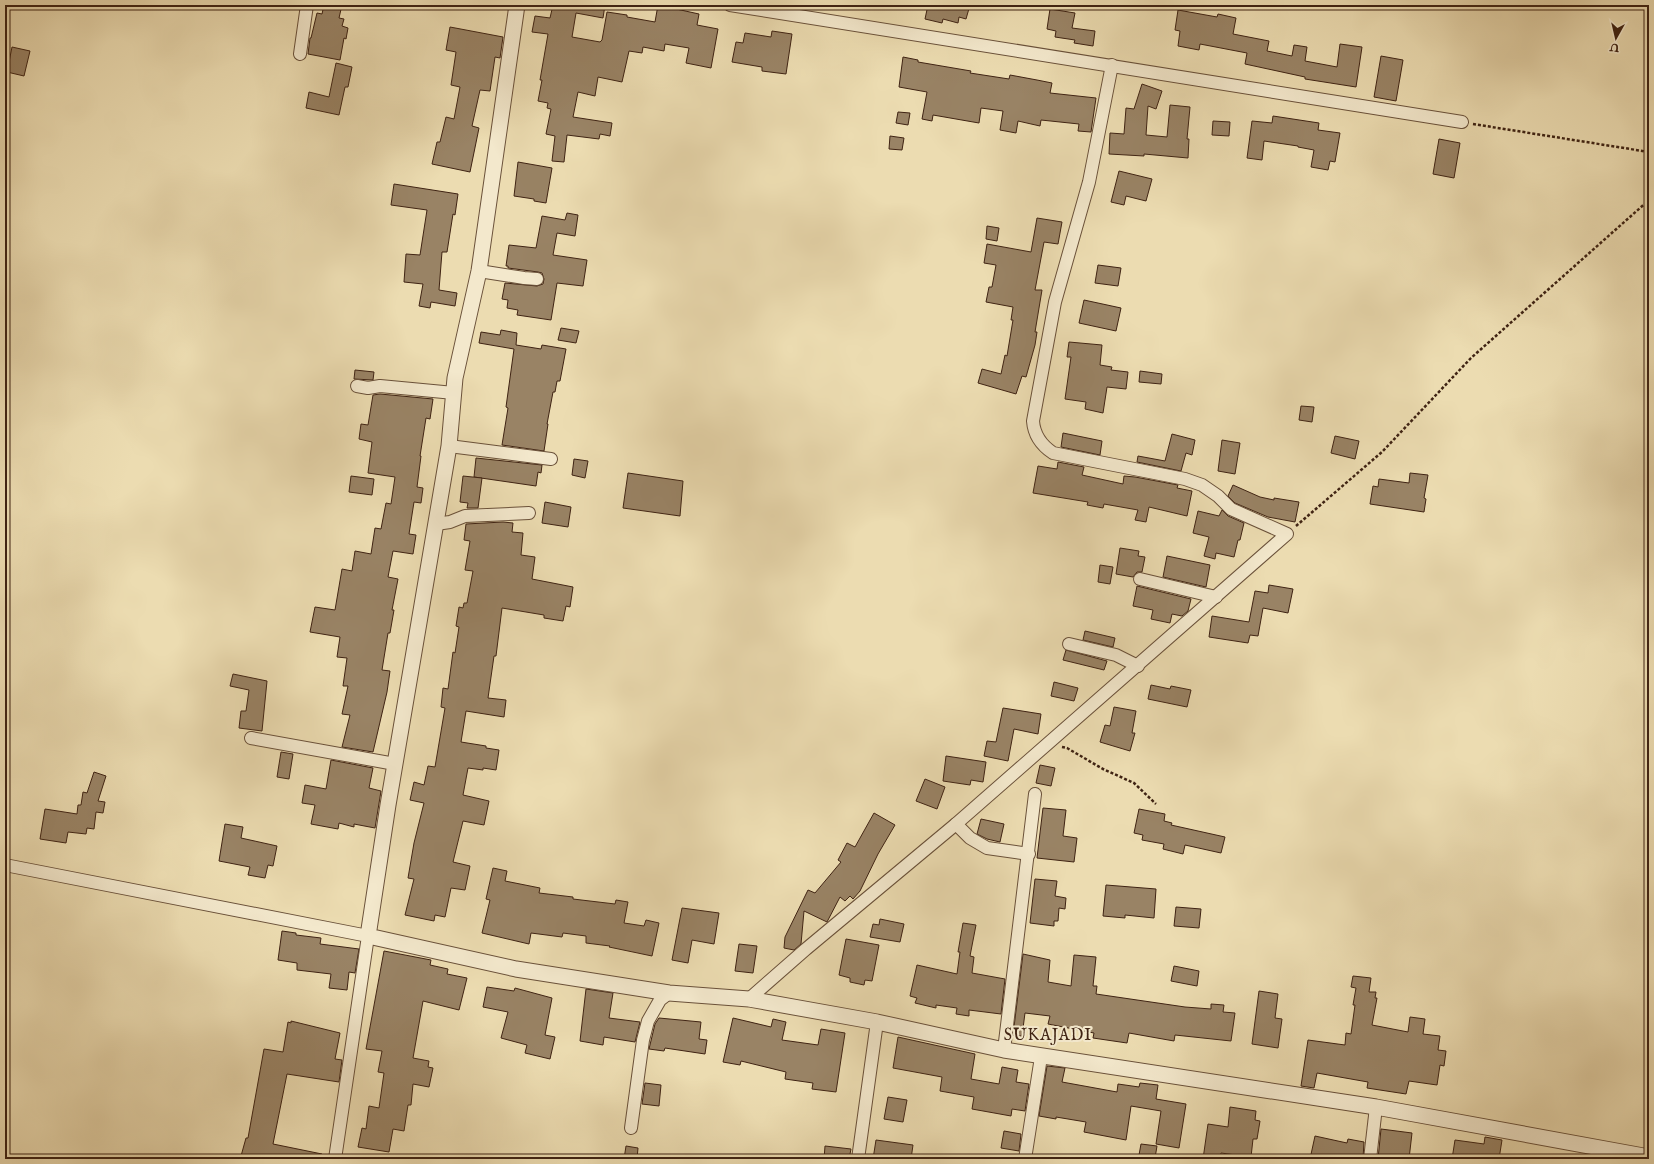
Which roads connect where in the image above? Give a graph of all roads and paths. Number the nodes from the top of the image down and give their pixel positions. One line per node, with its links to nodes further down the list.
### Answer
1 (307, 5): 4 (street)
2 (517, 5): 9 (street)
3 (730, 5): 5 (street)
4 (300, 54)
5 (1112, 65): 6 (street); 17 (street)
6 (1462, 122): 7 (path)
7 (1649, 152)
8 (1649, 200): 17 (path)
9 (479, 271): 10 (street); 12 (street)
10 (537, 279)
11 (357, 386): 12 (street)
12 (454, 393): 13 (street)
13 (449, 446): 14 (street); 16 (street)
14 (551, 459)
15 (529, 513): 16 (street)
16 (436, 524): 24 (street)
17 (1287, 534): 19 (street)
18 (1140, 579): 19 (street)
19 (1216, 597): 21 (street)
20 (1069, 644): 21 (street)
21 (1138, 666): 23 (street)
22 (251, 738): 24 (street)
23 (1048, 744): 26 (path); 27 (street)
24 (395, 764): 30 (street)
25 (1035, 794): 28 (street)
26 (1156, 804)
27 (956, 824): 28 (street); 32 (street)
28 (1029, 854): 34 (street)
29 (5, 865): 30 (street)
30 (368, 936): 31 (street); 39 (street)
31 (669, 993): 32 (street); 37 (street)
32 (749, 999): 33 (street)
33 (877, 1022): 34 (street); 40 (street)
34 (1004, 1050): 35 (street)
35 (1042, 1057): 36 (street); 41 (street)
36 (1376, 1107): 38 (street); 42 (street)
37 (631, 1128)
38 (1649, 1157)
39 (335, 1159)
40 (858, 1159)
41 (1025, 1159)
42 (1370, 1159)

